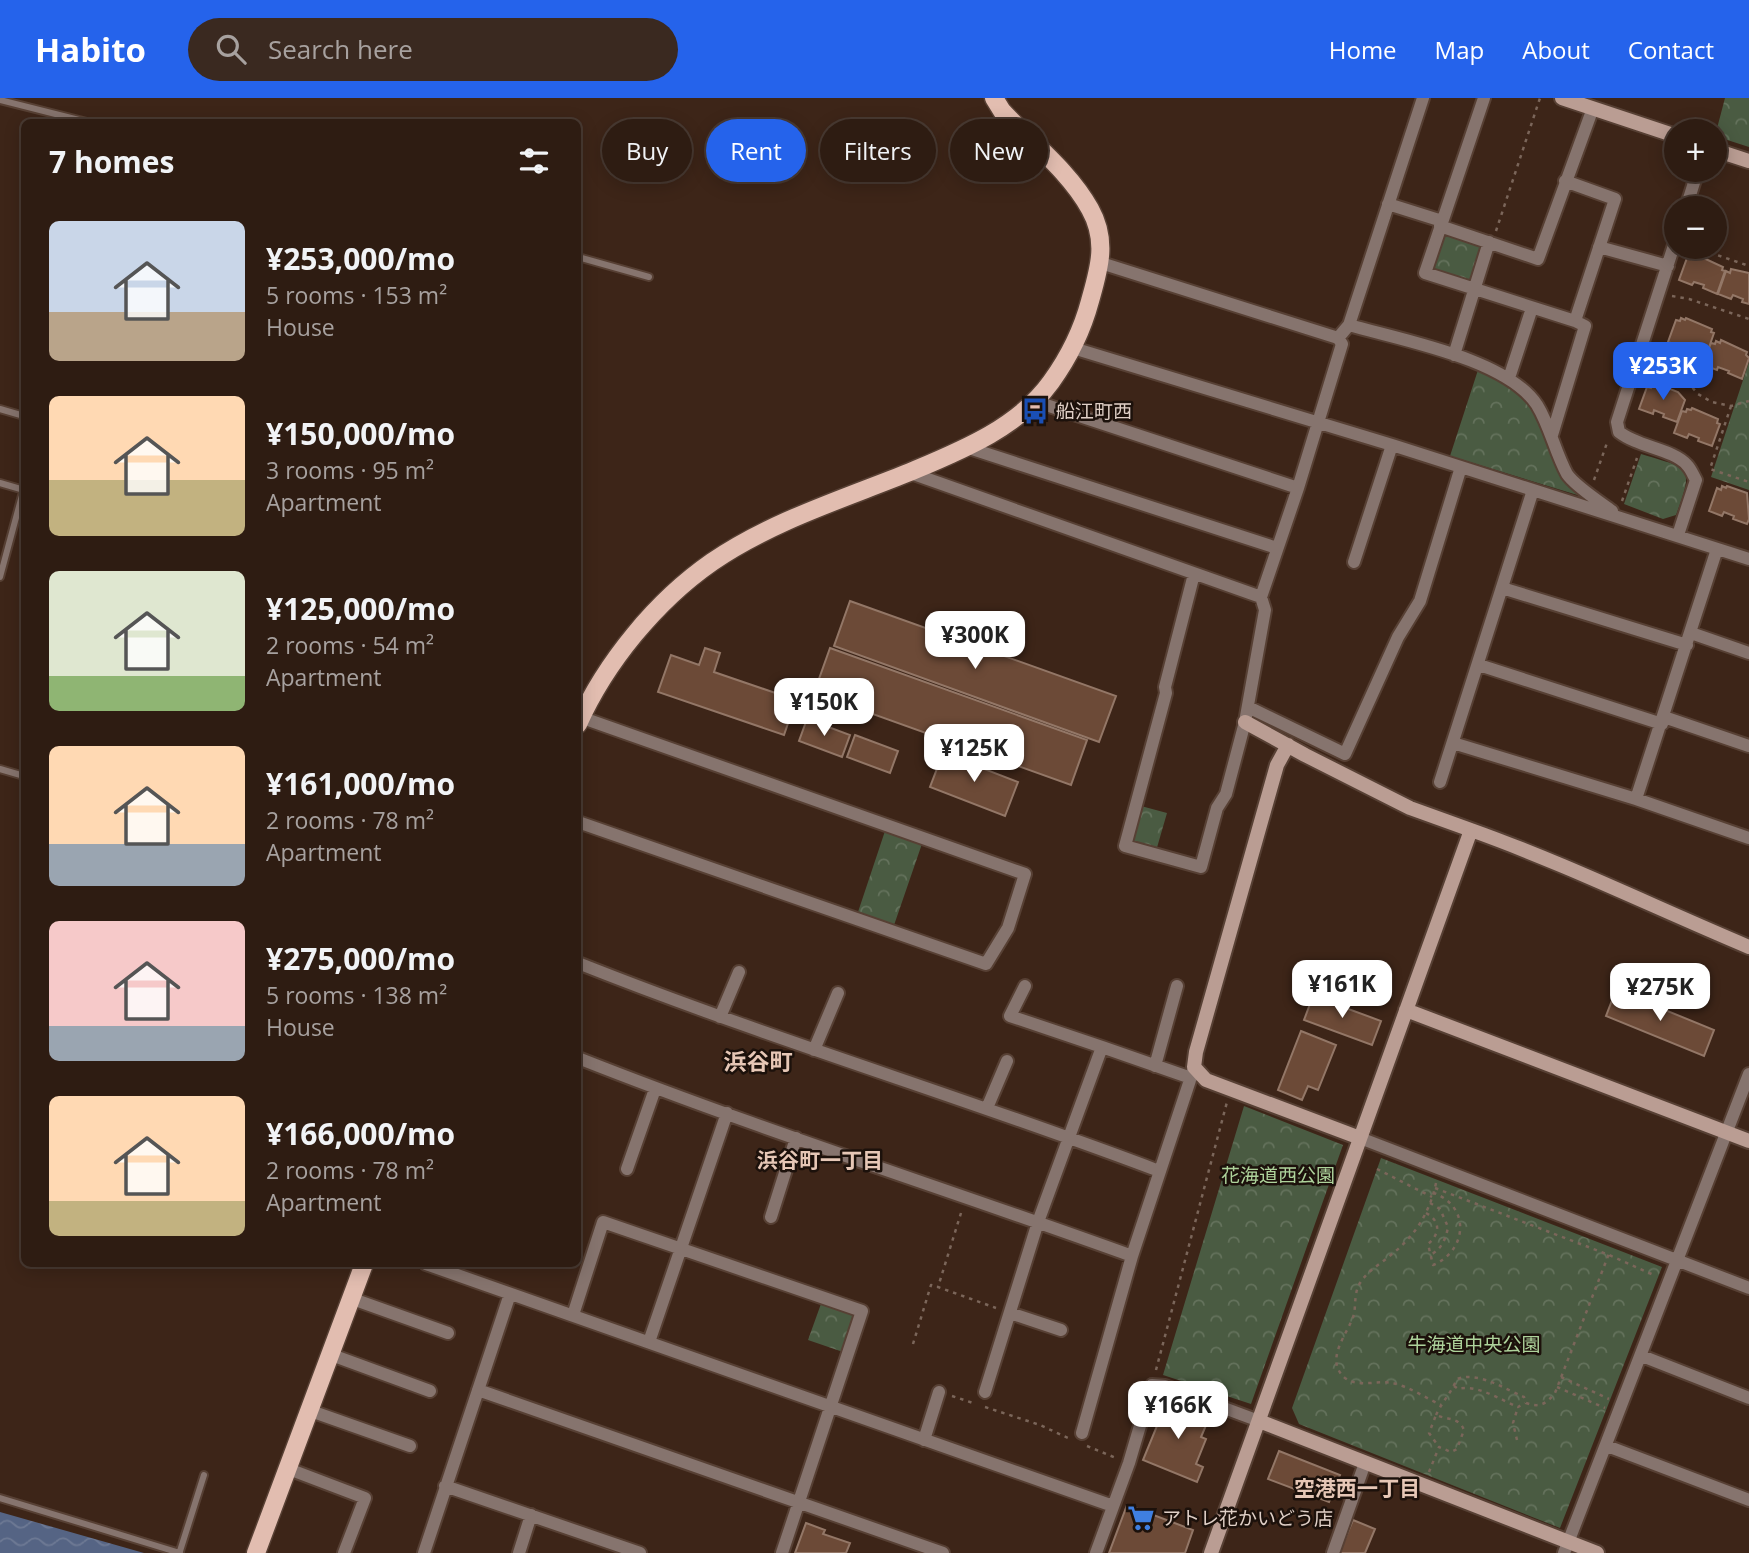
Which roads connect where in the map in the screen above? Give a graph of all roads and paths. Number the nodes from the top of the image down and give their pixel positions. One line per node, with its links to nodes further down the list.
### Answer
1 (993, 98): 20 (main road)
2 (1423, 98): 13 (street)
3 (1484, 98): 14 (street)
4 (1540, 98): 15 (path)
5 (1562, 98): 7 (street)
6 (0, 100): 8 (lane)
7 (1593, 108): 9 (street); 12 (street)
8 (75, 119)
9 (1664, 132)
10 (1727, 154): 11 (street)
11 (1749, 161)
12 (1565, 181): 15 (street); 16 (street)
13 (1388, 204): 14 (street); 29 (street)
14 (1441, 223): 15 (street); 24 (street)
15 (1491, 242): 24 (street)
16 (1599, 247): 21 (street); 28 (street)
17 (581, 258): 23 (lane)
18 (1727, 258): 22 (path)
19 (1670, 259): 21 (street)
20 (1101, 263): 30 (street); 32 (main road)
21 (1668, 266): 25 (street)
22 (1749, 266)
23 (649, 277)
24 (1475, 290): 26 (street); 33 (street)
25 (1658, 294): 27 (path); 31 (street)
26 (1532, 308): 28 (street); 34 (street)
27 (1749, 319)
28 (1575, 321): 42 (street)
29 (1349, 325): 30 (street); 33 (street)
30 (1338, 338): 40 (street)
31 (1642, 339): 37 (path); 41 (street)
32 (1073, 348): 35 (main road); 40 (street)
33 (1454, 355): 34 (street)
34 (1509, 378): 42 (street)
35 (1034, 401): 45 (main road); 51 (street)
36 (1749, 401): 37 (path)
37 (1731, 406): 48 (path)
38 (0, 409): 39 (lane)
39 (21, 415)
40 (1318, 422): 43 (street); 51 (street)
41 (1619, 432): 44 (street); 53 (path)
42 (1552, 435): 53 (street)
43 (1392, 445): 46 (street); 60 (street)
44 (1642, 445): 55 (path); 56 (street)
45 (969, 447): 47 (main road); 57 (street)
46 (1461, 467): 52 (street); 68 (street)
47 (908, 472): 61 (street); 69 (main road)
48 (1749, 482)
49 (0, 483): 50 (lane)
50 (21, 488)
51 (1298, 488): 57 (street)
52 (1533, 490): 55 (street); 63 (street)
53 (1589, 493): 55 (street)
54 (21, 500): 62 (lane)
55 (1618, 516): 56 (street)
56 (1678, 536): 58 (street)
57 (1277, 548): 64 (street)
58 (1717, 549): 59 (street); 65 (street)
59 (1749, 559)
60 (1354, 562)
61 (1194, 574): 64 (street); 68 (street)
62 (0, 577)
63 (1502, 588): 65 (street); 67 (street)
64 (1261, 597): 68 (street)
65 (1689, 639): 66 (street); 70 (street)
66 (1749, 653)
67 (1479, 665): 70 (street); 72 (street)
68 (1246, 714): 73 (street)
69 (581, 717)
70 (1663, 721): 74 (street); 78 (street)
71 (581, 722): 79 (street)
72 (1453, 743): 77 (street); 78 (street)
73 (1288, 746): 80 (street); 95 (street)
74 (1749, 746)
75 (0, 769): 76 (lane)
76 (21, 775)
77 (1440, 782)
78 (1636, 799): 81 (street)
79 (581, 823)
80 (1471, 830): 82 (street); 88 (street)
81 (1749, 838)
82 (1749, 947)
83 (581, 964): 89 (street)
84 (739, 972): 89 (street)
85 (1025, 986): 90 (street)
86 (1177, 986): 94 (street)
87 (838, 993): 91 (street)
88 (1406, 1010): 101 (street); 104 (street)
89 (720, 1017): 91 (street)
90 (1102, 1047): 94 (street); 102 (street)
91 (814, 1050): 99 (street)
92 (581, 1059): 97 (street)
93 (1007, 1061): 99 (street)
94 (1155, 1066): 95 (street)
95 (1192, 1073): 98 (street); 108 (street)
96 (1749, 1074): 101 (street)
97 (655, 1089): 100 (street); 106 (street)
98 (1231, 1089): 104 (street); 137 (path)
99 (987, 1108): 102 (street)
100 (727, 1113): 103 (street); 117 (street)
101 (1727, 1132): 105 (street); 120 (street)
102 (1069, 1137): 108 (street); 115 (street)
103 (796, 1138): 111 (street); 114 (street)
104 (1360, 1138): 120 (street); 155 (street)
105 (1749, 1140)
106 (627, 1169)
107 (1377, 1169): 110 (path)
108 (1159, 1171): 119 (street)
109 (1437, 1180): 110 (path)
110 (1433, 1193): 112 (path); 118 (path); 123 (path)
111 (967, 1196): 115 (street); 124 (path)
112 (1430, 1203): 113 (path); 118 (path)
113 (1426, 1213): 118 (path); 149 (path)
114 (771, 1217)
115 (1038, 1222): 119 (street); 128 (street)
116 (1611, 1247): 136 (path)
117 (680, 1248): 129 (street); 132 (street); 150 (street)
118 (1430, 1255)
119 (1132, 1256): 157 (street)
120 (1679, 1260): 125 (street); 135 (street)
121 (363, 1267): 127 (main road)
122 (434, 1267): 126 (street)
123 (1658, 1277)
124 (938, 1287): 128 (path); 133 (path)
125 (1749, 1288)
126 (510, 1294): 129 (street); 141 (street)
127 (350, 1298): 131 (street); 134 (main road)
128 (1010, 1313): 130 (street); 144 (street)
129 (573, 1315): 132 (street)
130 (1061, 1331)
131 (448, 1333)
132 (649, 1342): 150 (street)
133 (913, 1344)
134 (329, 1354): 142 (street); 153 (main road)
135 (1642, 1356): 145 (street); 161 (street)
136 (1561, 1377): 139 (path); 140 (path)
137 (1152, 1385): 155 (street); 163 (street)
138 (1454, 1386): 148 (path); 149 (path); 151 (path)
139 (1557, 1387): 146 (path); 148 (path)
140 (1587, 1389): 146 (path); 147 (path)
141 (478, 1390): 168 (street); 171 (street)
142 (430, 1391)
143 (939, 1392): 156 (path); 158 (street)
144 (985, 1392)
145 (1749, 1398)
146 (1584, 1399): 152 (path)
147 (1610, 1400)
148 (1526, 1403): 151 (path)
149 (1441, 1405): 154 (path)
150 (831, 1406): 158 (street); 171 (street)
151 (1518, 1407): 159 (path)
152 (1606, 1409)
153 (308, 1410): 160 (street); 165 (main road)
154 (1436, 1415): 162 (path); 162 (path)
155 (1259, 1421): 164 (street); 184 (street)
156 (1069, 1438)
157 (1080, 1438): 163 (path)
158 (924, 1440): 172 (street)
159 (1517, 1440)
160 (410, 1446)
161 (1607, 1446): 170 (street); 174 (street)
162 (1439, 1447): 167 (path)
163 (1129, 1463): 172 (street)
164 (1365, 1463): 174 (street); 185 (street)
165 (286, 1468): 176 (main road); 177 (street)
166 (204, 1475): 175 (lane)
167 (1428, 1475)
168 (445, 1486): 173 (street); 178 (street)
169 (0, 1497): 175 (lane)
170 (1749, 1500)
171 (800, 1502): 181 (street); 182 (street)
172 (1113, 1506): 183 (street)
173 (531, 1515): 179 (street); 180 (street)
174 (1566, 1547): 186 (street)
175 (180, 1552)
176 (256, 1553)
177 (344, 1553)
178 (424, 1553)
179 (519, 1553)
180 (640, 1553)
181 (782, 1553)
182 (943, 1553)
183 (1096, 1553)
184 (1211, 1553)
185 (1333, 1553)
186 (1597, 1553)

